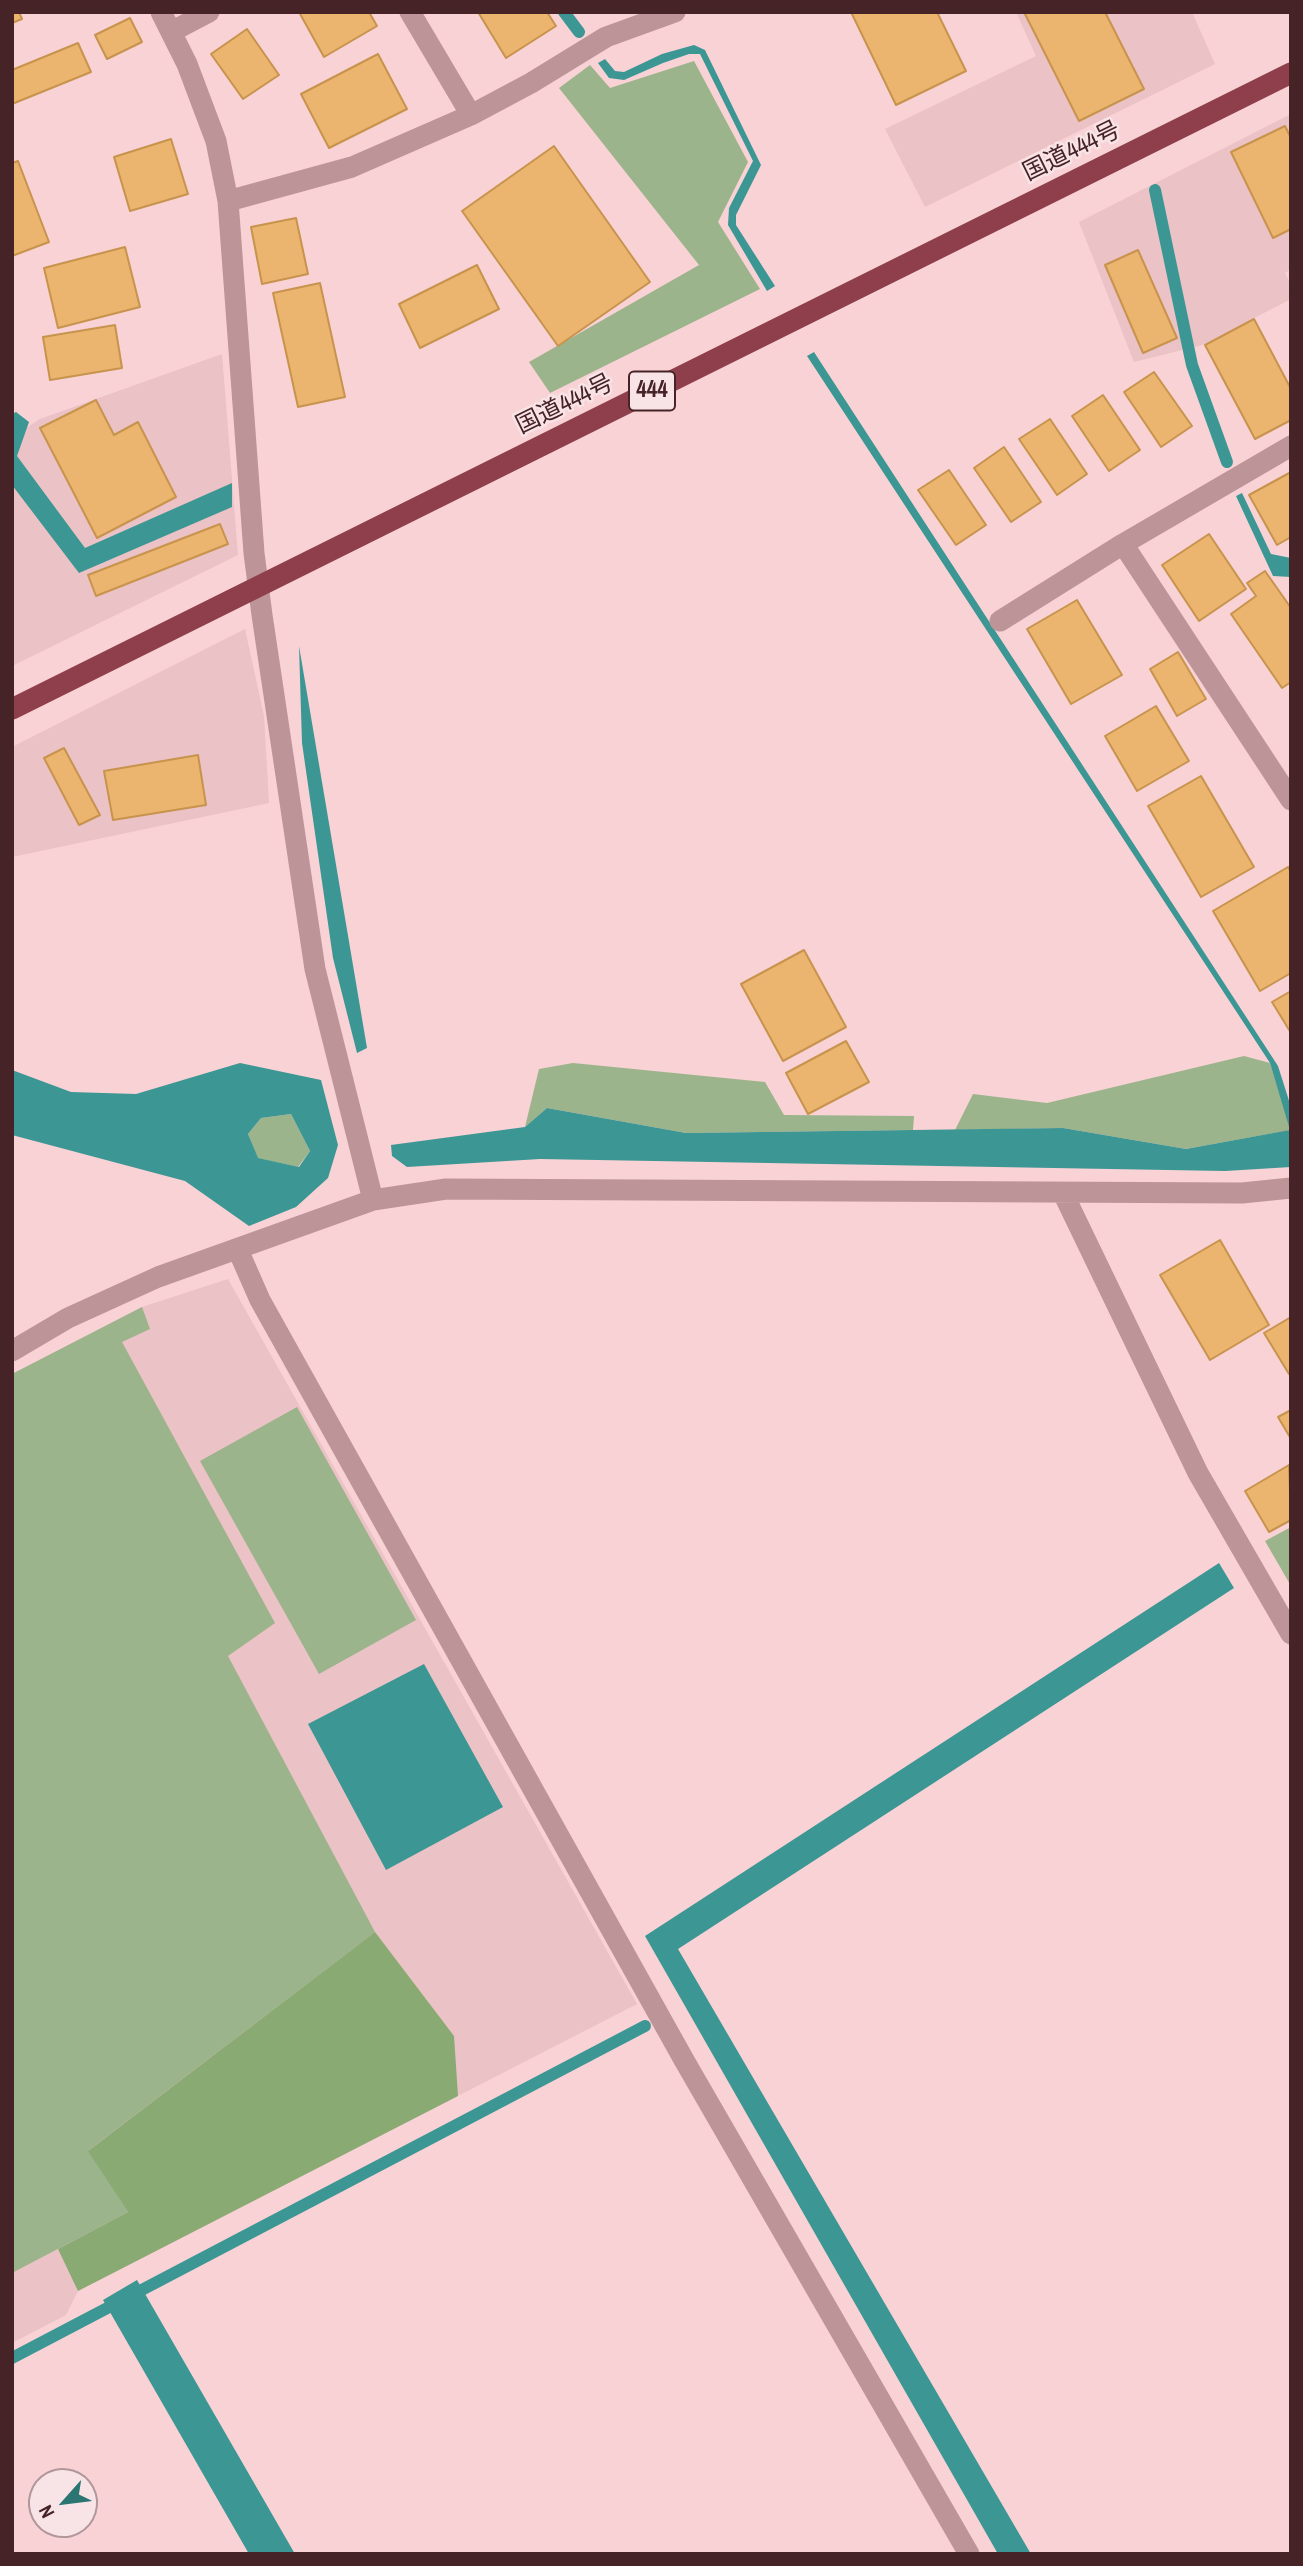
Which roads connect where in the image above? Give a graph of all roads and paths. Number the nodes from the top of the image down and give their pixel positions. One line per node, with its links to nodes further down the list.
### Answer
1 (161, 12): 5 (street)
2 (209, 12): 5 (street)
3 (410, 12): 7 (street)
4 (675, 12): 7 (street)
5 (171, 32): 8 (street)
6 (1291, 73): 11 (highway, 国道444号 / 444)
7 (471, 115): 8 (street)
8 (228, 201): 11 (street)
9 (1291, 446): 10 (street)
10 (1123, 544): 12 (street); 14 (street)
11 (258, 587): 13 (highway, 国道444号 / 444); 17 (street)
12 (1000, 621)
13 (12, 709)
14 (1291, 800)
15 (1291, 1188): 16 (street)
16 (1063, 1193): 17 (street); 20 (street)
17 (373, 1200): 18 (street)
18 (238, 1250): 19 (street); 21 (street)
19 (12, 1351)
20 (1291, 1634)
21 (969, 2554)

